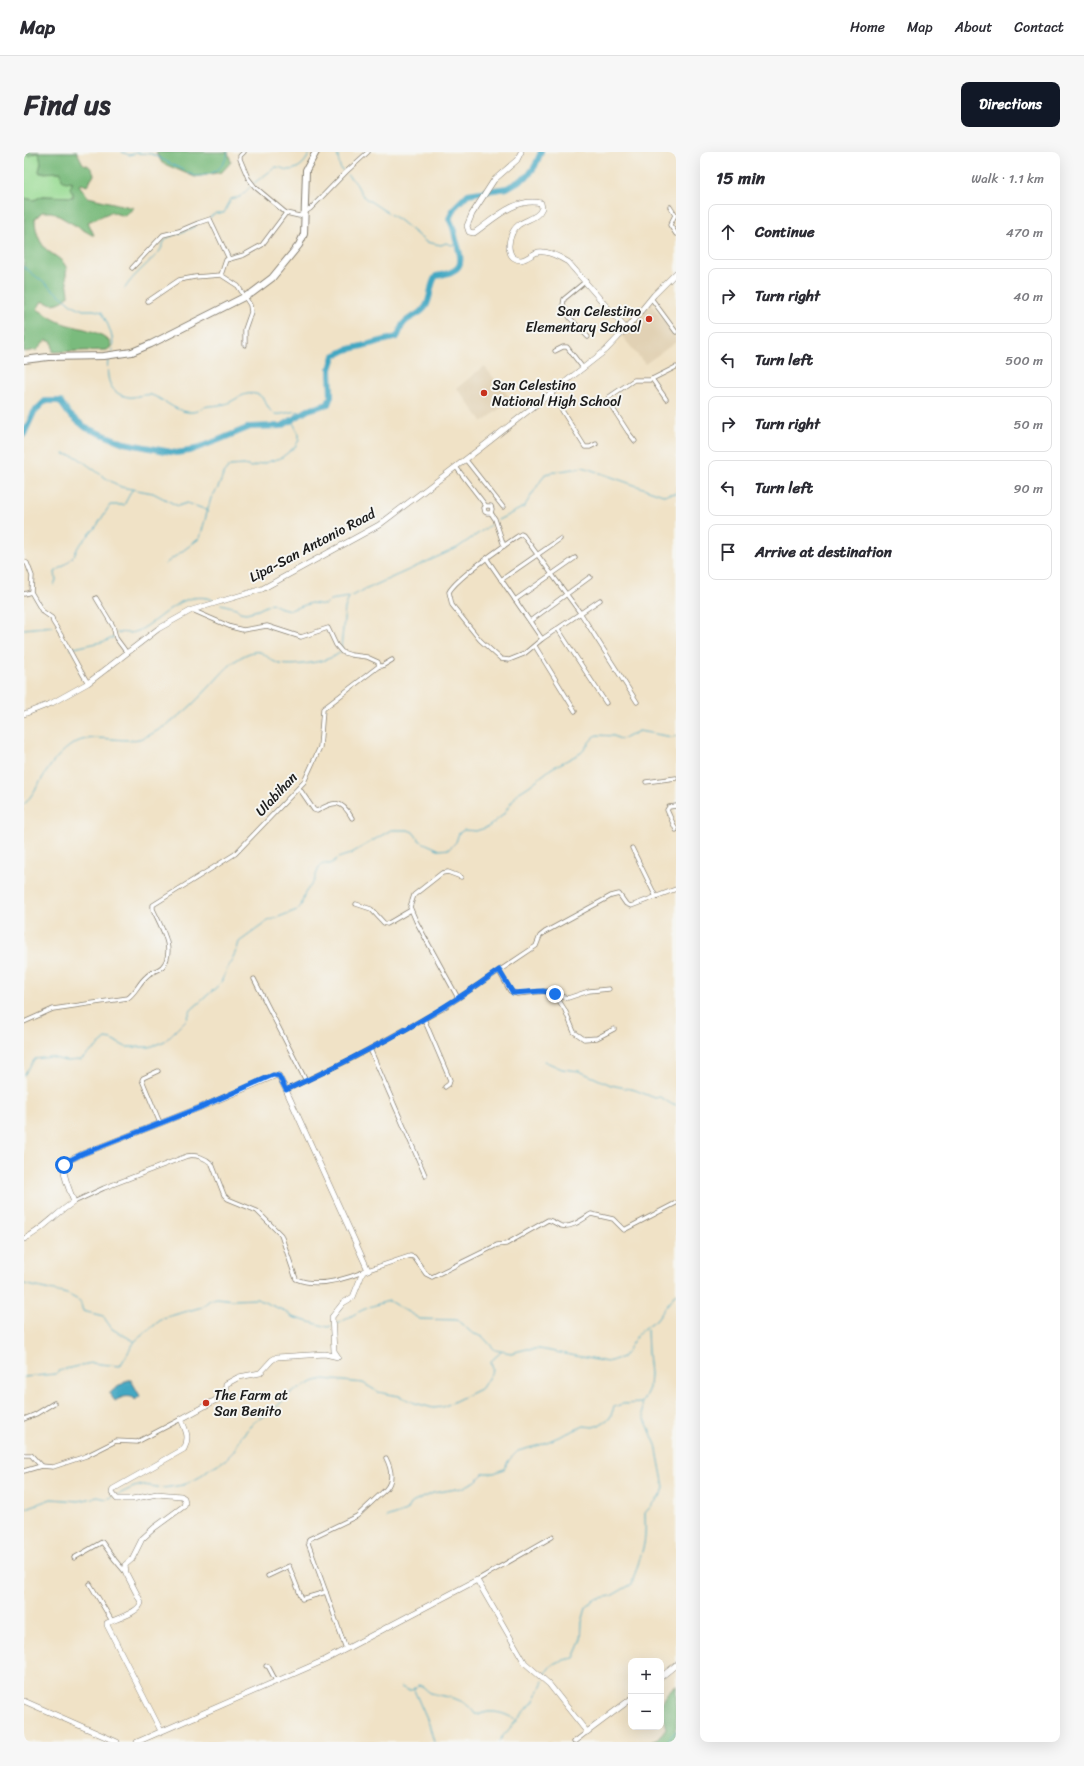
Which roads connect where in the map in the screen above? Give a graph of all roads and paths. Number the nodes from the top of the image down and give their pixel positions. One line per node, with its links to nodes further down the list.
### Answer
1 (244, 152): 6 (street)
2 (316, 152): 7 (main road)
3 (368, 152): 7 (street)
4 (521, 152): 13 (street)
5 (670, 207): 8 (street)
6 (286, 213): 7 (street); 9 (street)
7 (305, 213): 14 (main road)
8 (676, 234)
9 (228, 259): 10 (street); 12 (street)
10 (132, 268)
11 (676, 272): 15 (street, Lipa-San Antonio Road)
12 (221, 275): 14 (street); 16 (street)
13 (586, 281): 17 (street); 19 (street)
14 (246, 297): 20 (street); 22 (main road)
15 (651, 298): 17 (street, Lipa-San Antonio Road); 18 (street)
16 (148, 301)
17 (626, 329): 24 (street, Lipa-San Antonio Road)
18 (676, 332)
19 (588, 337)
20 (245, 344)
21 (555, 351): 24 (street)
22 (24, 360)
23 (676, 367): 25 (street)
24 (582, 368): 26 (street, Lipa-San Antonio Road)
25 (652, 379): 27 (street); 28 (street)
26 (551, 393): 29 (street); 30 (street, Lipa-San Antonio Road)
27 (666, 399)
28 (635, 441)
29 (596, 444)
30 (466, 460): 31 (street, Lipa-San Antonio Road); 32 (street)
31 (456, 467): 34 (street); 48 (street, Lipa-San Antonio Road)
32 (503, 507)
33 (560, 539): 35 (street)
34 (504, 546): 35 (street); 37 (street)
35 (538, 554): 39 (street); 41 (street)
36 (574, 558): 39 (street)
37 (487, 559): 41 (street); 53 (street)
38 (24, 562): 42 (street)
39 (552, 574): 44 (street); 46 (street)
40 (590, 577): 44 (street)
41 (501, 580): 46 (street)
42 (31, 592): 43 (street); 57 (street)
43 (24, 594)
44 (567, 594): 49 (street); 50 (street)
45 (96, 598): 54 (street)
46 (515, 600): 50 (street)
47 (600, 600): 49 (street)
48 (192, 610): 54 (street, Lipa-San Antonio Road); 56 (street)
49 (581, 614): 51 (street); 58 (street)
50 (530, 621): 52 (street)
51 (558, 629): 52 (street); 59 (street)
52 (542, 639): 53 (street)
53 (535, 646): 60 (street)
54 (126, 653): 57 (street, Lipa-San Antonio Road)
55 (392, 660): 56 (street, Ulabihan)
56 (379, 666): 64 (street, Ulabihan)
57 (88, 683): 61 (street, Lipa-San Antonio Road)
58 (637, 702)
59 (606, 703)
60 (575, 711)
61 (24, 714)
62 (676, 778): 63 (street)
63 (646, 782)
64 (299, 788): 66 (street); 80 (street, Ulabihan)
65 (676, 806): 67 (street)
66 (352, 818)
67 (676, 830)
68 (632, 848): 71 (street)
69 (461, 877): 73 (street)
70 (676, 889): 71 (street)
71 (656, 897): 74 (street)
72 (356, 904): 73 (street)
73 (411, 910): 78 (street)
74 (499, 970): 77 (street); 78 (street)
75 (254, 979): 84 (street)
76 (610, 989): 77 (street)
77 (556, 995): 81 (street)
78 (458, 998): 79 (street)
79 (424, 1019): 82 (street); 85 (street)
80 (24, 1022)
81 (614, 1029)
82 (370, 1049): 84 (street); 88 (street)
83 (158, 1071): 87 (street)
84 (306, 1081): 86 (street)
85 (444, 1087)
86 (286, 1090): 87 (street); 92 (street)
87 (160, 1124): 89 (street)
88 (425, 1175)
89 (74, 1202): 91 (street); 92 (street)
90 (676, 1203): 92 (street)
91 (24, 1238)
92 (366, 1271): 95 (street)
93 (54, 1403): 94 (street)
94 (24, 1419)
95 (181, 1419): 98 (street); 102 (street)
96 (24, 1455): 98 (street)
97 (386, 1458): 106 (street)
98 (41, 1466): 99 (street)
99 (24, 1471)
100 (552, 1536): 104 (street)
101 (74, 1558): 102 (street)
102 (126, 1572): 107 (street)
103 (268, 1576): 106 (street)
104 (477, 1580): 108 (street); 116 (street)
105 (90, 1584): 107 (street)
106 (326, 1592): 108 (street)
107 (112, 1621): 115 (street)
108 (346, 1649): 112 (street)
109 (676, 1664): 111 (street)
110 (266, 1666): 112 (street)
111 (664, 1674)
112 (276, 1681): 115 (street)
113 (24, 1700): 117 (street)
114 (628, 1701): 116 (street)
115 (161, 1731): 119 (street)
116 (587, 1732): 120 (street)
117 (108, 1740): 118 (street)
118 (118, 1742)
119 (137, 1742)
120 (574, 1742)

